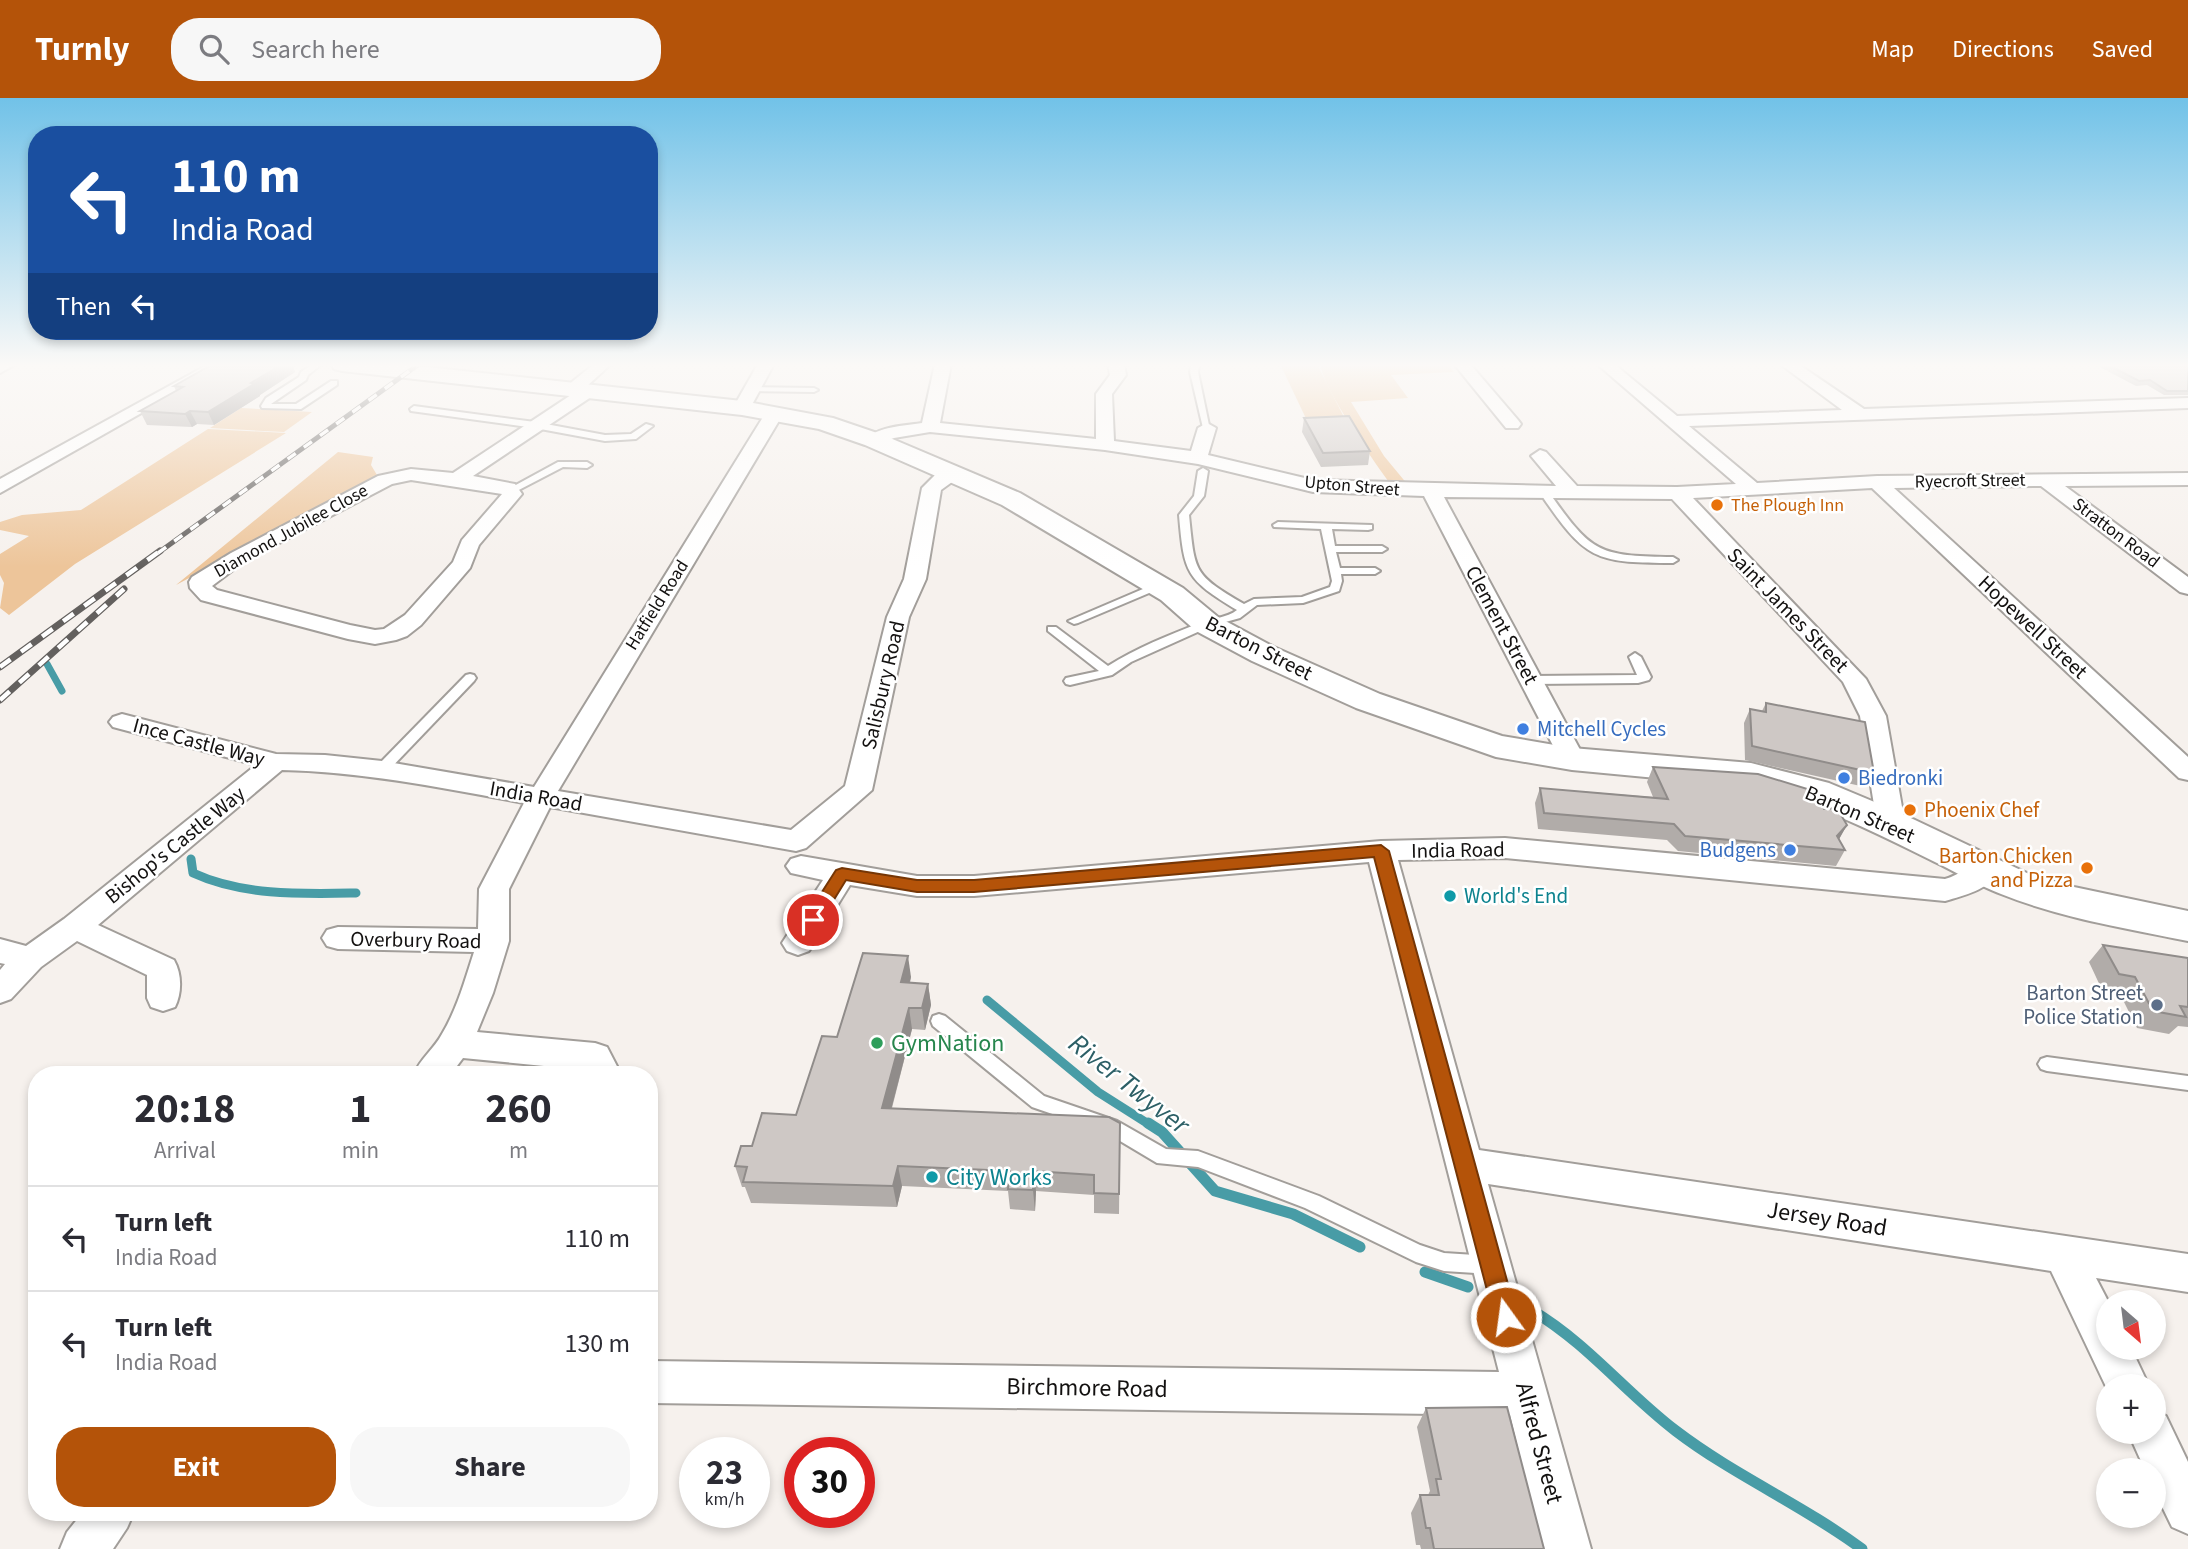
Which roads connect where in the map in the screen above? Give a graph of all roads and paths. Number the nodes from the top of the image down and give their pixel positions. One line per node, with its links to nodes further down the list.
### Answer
1 (98, 432): 22 (street)
2 (525, 432): 18 (street)
3 (575, 432): 4 (lane)
4 (642, 432)
5 (741, 432): 53 (street, Hatfield Road)
6 (850, 432): 12 (main road, Barton Street)
7 (899, 432): 12 (street, Upton Street)
8 (976, 432): 13 (street, Upton Street)
9 (1105, 432): 13 (street)
10 (1206, 432): 16 (street)
11 (1686, 432): 23 (street)
12 (874, 440): 17 (main road, Barton Street)
13 (1105, 445): 16 (street, Upton Street)
14 (1540, 456): 27 (street)
15 (587, 465): 24 (lane)
16 (1200, 465): 25 (street, Upton Street); 39 (lane)
17 (954, 474): 37 (main road, Barton Street); 56 (street, Salisbury Road)
18 (456, 479): 24 (street, Diamond Jubilee Close); 24 (street, Diamond Jubilee Close)
19 (2044, 479): 20 (street, Ryecroft Street); 21 (street, Ryecroft Street); 38 (street, Stratton Road)
20 (2188, 480)
21 (1877, 482): 23 (street, Ryecroft Street); 52 (street, Hopewell Street)
22 (0, 487)
23 (1752, 488): 28 (street, Upton Street)
24 (510, 491)
25 (1431, 491): 26 (street, Upton Street); 46 (street, Clement Street)
26 (1545, 493): 27 (street, Upton Street); 34 (lane)
27 (1573, 493): 28 (street, Upton Street)
28 (1677, 493): 54 (street, Saint James Street)
29 (1278, 525): 30 (lane)
30 (1326, 527): 31 (lane); 32 (lane)
31 (1368, 527)
32 (1332, 549): 33 (lane); 35 (lane)
33 (1382, 549)
34 (1673, 560)
35 (1335, 571): 36 (lane); 39 (lane)
36 (1375, 571)
37 (1157, 586): 40 (lane); 41 (main road, Barton Street)
38 (2188, 587)
39 (1244, 610): 41 (lane)
40 (1074, 621)
41 (1207, 624): 44 (lane); 49 (main road, Barton Street)
42 (1052, 629): 44 (lane)
43 (1635, 657): 46 (lane)
44 (1108, 672): 47 (lane)
45 (470, 678): 51 (lane)
46 (1532, 680): 49 (street, Clement Street)
47 (1070, 681)
48 (122, 722): 50 (street, Ince Castle Way)
49 (1572, 759): 54 (main road, Barton Street)
50 (276, 762): 51 (street, India Road); 60 (street, Bishop's Castle Way)
51 (382, 769): 53 (street, India Road)
52 (2188, 772)
53 (541, 797): 56 (street, India Road); 62 (street, Overbury Road)
54 (1891, 824): 57 (main road, Barton Street)
55 (1381, 851): 57 (street, India Road); 58 (street, India Road); 74 (street, Alfred Street)
56 (798, 854): 58 (street, India Road)
57 (1985, 871): 59 (main road, Barton Street)
58 (842, 874): 63 (street)
59 (2188, 926)
60 (75, 927): 65 (street, Bishop's Castle Way); 67 (street)
61 (338, 938): 62 (street, Overbury Road)
62 (493, 942): 69 (street, Overbury Road)
63 (798, 943)
64 (0, 951): 65 (street)
65 (30, 959): 66 (street, Bishop's Castle Way)
66 (0, 990)
67 (163, 998)
68 (939, 1021): 76 (lane)
69 (455, 1044): 71 (street, Overbury Road); 72 (street)
70 (2047, 1064): 73 (lane)
71 (437, 1066)
72 (600, 1066)
73 (2188, 1083)
74 (1466, 1164): 75 (street, Jersey Road); 76 (street, Alfred Street)
75 (2064, 1255): 77 (street, Jersey Road); 78 (street)
76 (1492, 1265): 80 (street, Alfred Street)
77 (2188, 1273)
78 (2096, 1320)
79 (658, 1382): 80 (street, Birchmore Road)
80 (1525, 1394): 85 (street, Alfred Street)
81 (2156, 1444): 82 (street)
82 (2188, 1511)
83 (104, 1521): 84 (street)
84 (84, 1549)
85 (1567, 1549)

